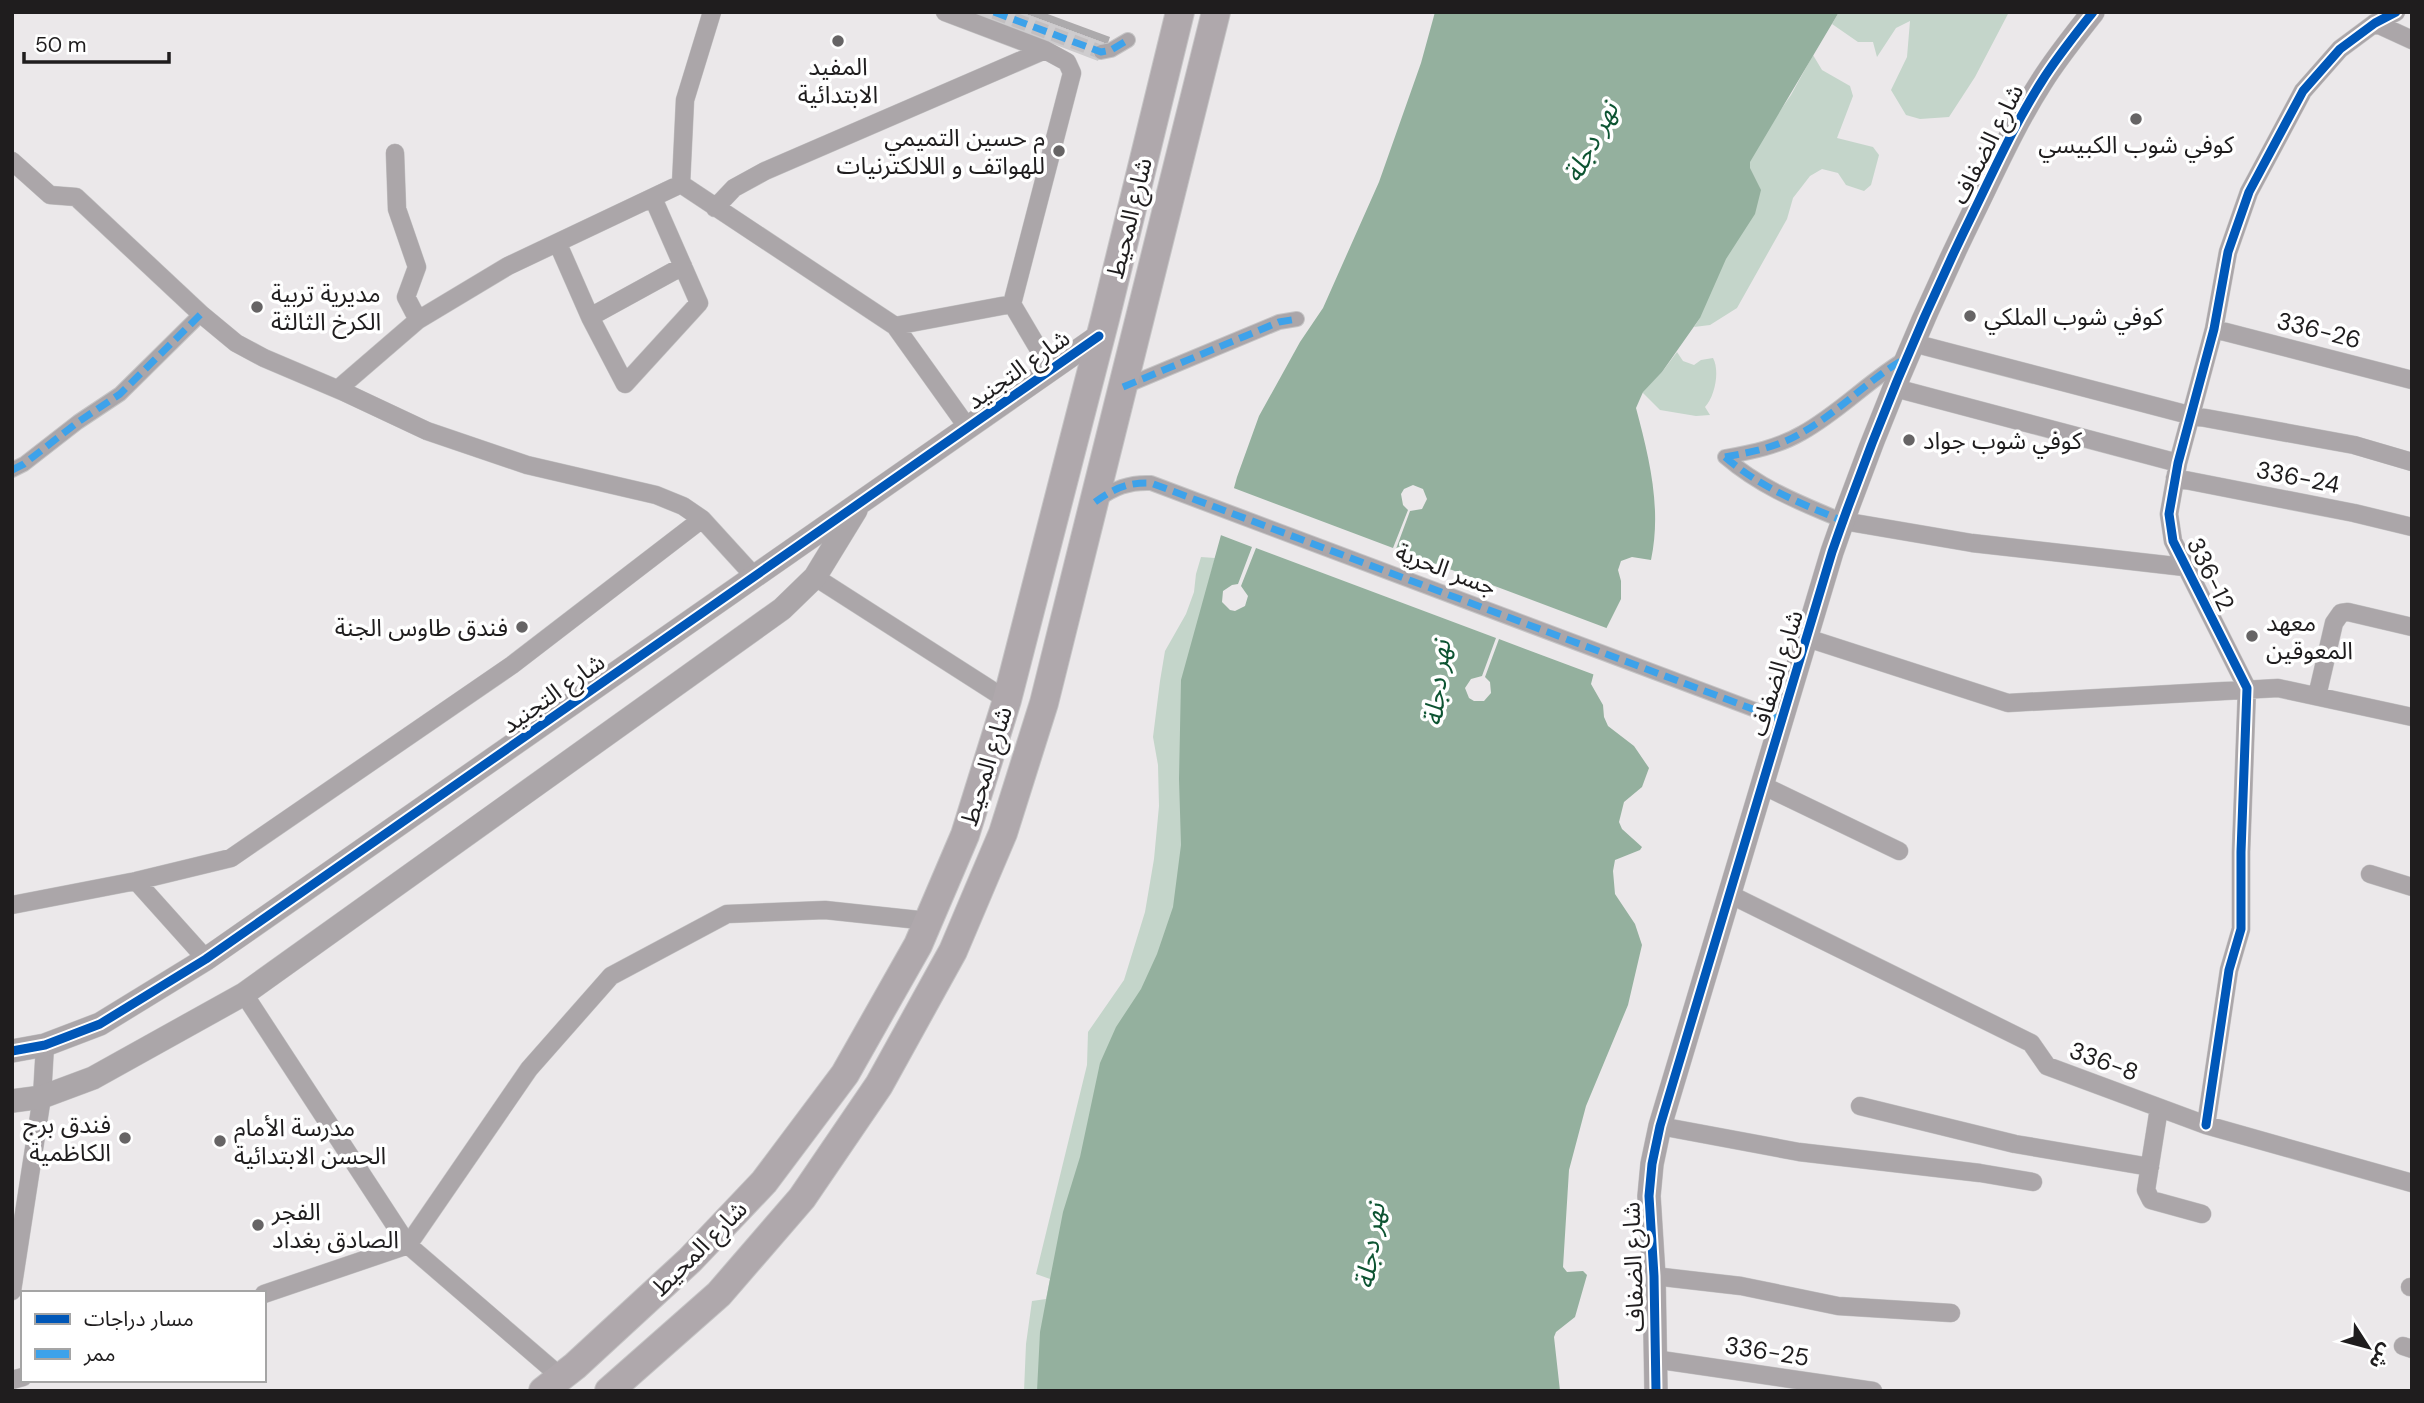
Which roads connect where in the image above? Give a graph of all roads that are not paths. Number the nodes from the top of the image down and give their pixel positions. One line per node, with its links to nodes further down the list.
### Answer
1 (712, 12): 14 (street)
2 (945, 12): 10 (street)
3 (1180, 12): 26 (main road, شارع المحيط)
4 (1216, 12): 30 (main road, شارع المحيط)
5 (2092, 12): 27 (street, شارع الضفاف)
6 (2396, 12): 7 (street, 336-12)
7 (2375, 23): 9 (street); 25 (street, 336-12)
8 (1128, 40): 11 (street)
9 (2412, 40)
10 (1045, 50): 16 (street); 19 (street)
11 (1101, 52)
12 (395, 153): 23 (street)
13 (12, 161): 20 (street)
14 (681, 184): 15 (street); 16 (street)
15 (653, 198): 17 (street); 18 (street)
16 (715, 208): 24 (street)
17 (558, 244): 21 (street); 23 (street)
18 (683, 267): 21 (street); 21 (street)
19 (1012, 304): 24 (street); 28 (street)
20 (201, 314): 32 (street); 36 (street)
21 (590, 317)
22 (1297, 319): 30 (street)
23 (418, 320): 32 (street)
24 (895, 326): 34 (street)
25 (2214, 329): 29 (street, 336-26); 33 (street, 336-12)
26 (1099, 336): 28 (street, شارع التجنيد); 38 (main road, شارع المحيط)
27 (1911, 350): 31 (street, شارع الضفاف); 33 (street); 42 (street)
28 (1051, 370): 34 (street, شارع التجنيد)
29 (2412, 380)
30 (1123, 387): 39 (main road, شارع المحيط)
31 (1895, 388): 37 (street, 336-24); 42 (street, شارع الضفاف)
32 (338, 389): 41 (street)
33 (2189, 415): 35 (street); 37 (street, 336-12)
34 (968, 428): 40 (street, شارع التجنيد)
35 (2412, 462)
36 (12, 470)
37 (2176, 470): 43 (street, 336-24); 46 (street, 336-12)
38 (1060, 490): 39 (main road); 44 (main road, شارع المحيط)
39 (1095, 500): 45 (main road, شارع المحيط); 55 (street, جسر الحرية)
40 (860, 503): 47 (street, شارع التجنيد); 48 (street, شارع التجنيد)
41 (702, 519): 47 (street); 59 (street)
42 (1843, 521): 46 (street); 50 (street, شارع الضفاف)
43 (2412, 527)
44 (1049, 535): 45 (main road); 53 (main road, شارع المحيط)
45 (1084, 542): 69 (main road, شارع المحيط)
46 (2184, 567): 51 (street, 336-12)
47 (754, 576): 64 (street, شارع التجنيد)
48 (815, 577): 53 (street); 65 (street, شارع التجنيد)
49 (2412, 627): 52 (street)
50 (1807, 638): 51 (street); 55 (street, شارع الضفاف)
51 (2248, 688): 52 (street); 76 (street)
52 (2317, 696): 54 (street)
53 (1007, 700): 63 (main road, شارع المحيط)
54 (2412, 717)
55 (1782, 720): 56 (street, شارع الضفاف)
56 (1762, 785): 57 (street); 61 (street, شارع الضفاف)
57 (1899, 850)
58 (2371, 874): 60 (street)
59 (136, 881): 62 (street); 64 (street)
60 (2412, 887)
61 (1729, 894): 75 (street, 336-8); 77 (street, شارع الضفاف)
62 (12, 905)
63 (928, 922): 67 (main road, شارع المحيط); 82 (street)
64 (206, 959): 66 (street, شارع التجنيد)
65 (244, 994): 72 (street, شارع التجنيد); 82 (street)
66 (45, 1045): 68 (street, شارع التجنيد); 72 (street)
67 (862, 1045): 69 (main road); 70 (main road, شارع المحيط)
68 (12, 1051)
69 (891, 1063): 71 (main road, شارع المحيط)
70 (842, 1078): 71 (main road); 88 (main road, شارع المحيط)
71 (872, 1095): 89 (main road, شارع المحيط)
72 (42, 1097): 73 (street, شارع التجنيد); 84 (street)
73 (12, 1101)
74 (1860, 1106): 78 (street)
75 (2159, 1108): 76 (street, 336-8); 78 (street)
76 (2206, 1125): 80 (street, 336-8)
77 (1660, 1126): 79 (street); 83 (street, شارع الضفاف)
78 (2150, 1167): 81 (street)
79 (2033, 1182)
80 (2412, 1183)
81 (2202, 1214)
82 (408, 1245): 85 (street); 88 (street)
83 (1654, 1276): 86 (street); 87 (street, شارع الضفاف)
84 (12, 1292)
85 (266, 1293)
86 (1951, 1313)
87 (1654, 1359): 90 (street, شارع الضفاف); 91 (street, 336-25)
88 (552, 1384)
89 (609, 1391)
90 (1656, 1391)
91 (1873, 1391)

